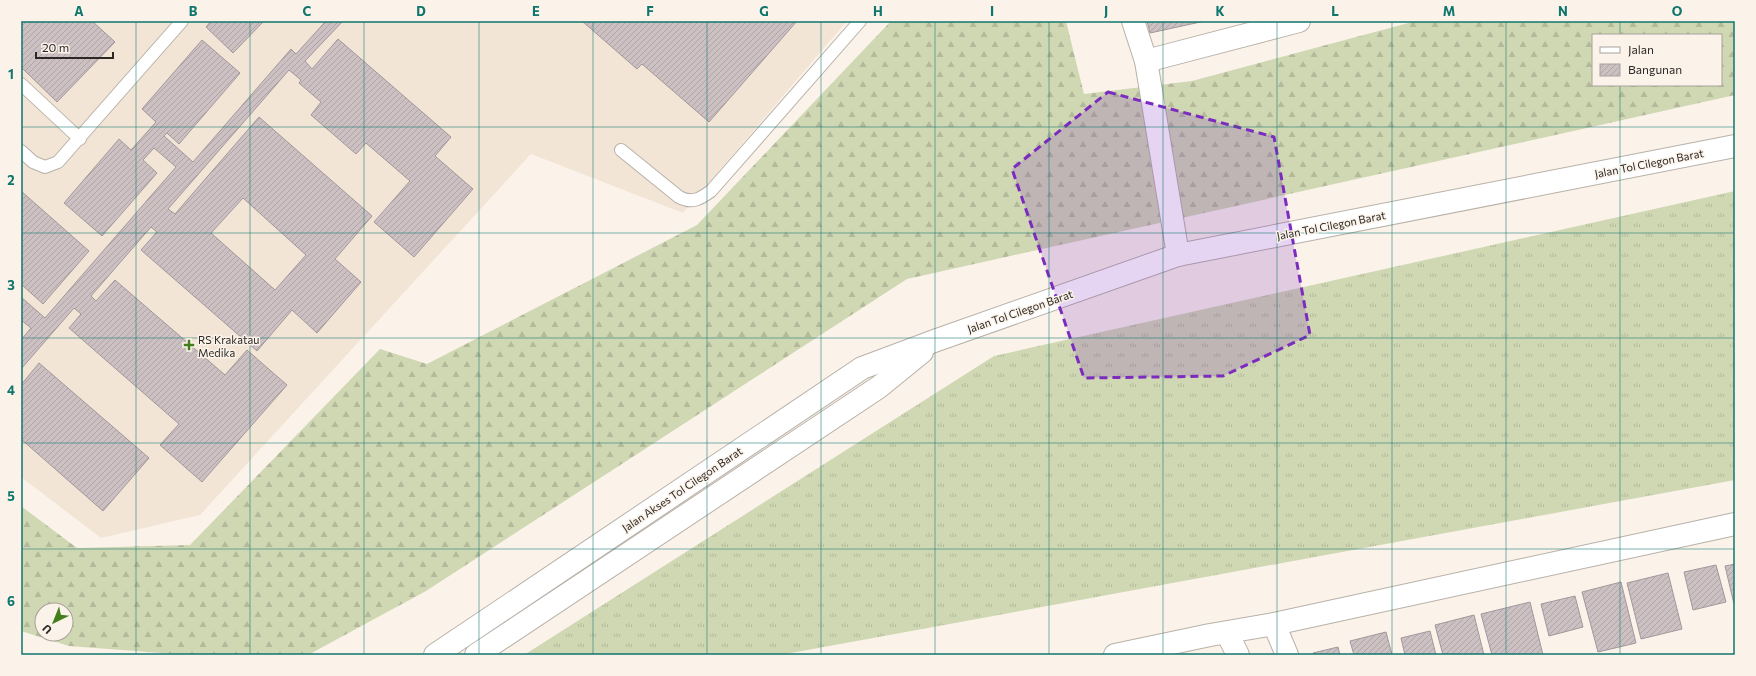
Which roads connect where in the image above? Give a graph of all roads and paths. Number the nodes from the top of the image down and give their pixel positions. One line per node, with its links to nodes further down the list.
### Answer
1 (182, 21): 7 (lane)
2 (860, 21): 9 (lane)
3 (1133, 21): 5 (street)
4 (1299, 21): 5 (street)
5 (1146, 61): 11 (street)
6 (21, 84): 7 (lane)
7 (80, 139): 10 (lane)
8 (1735, 146): 11 (street, Jalan Tol Cilegon Barat)
9 (622, 150)
10 (21, 151)
11 (1178, 255): 12 (street, Jalan Tol Cilegon Barat)
12 (937, 340): 16 (street, Jalan Akses Tol Cilegon Barat); 17 (street)
13 (1735, 524): 14 (street)
14 (1274, 624): 15 (street); 20 (street)
15 (1227, 633): 18 (street); 19 (street)
16 (435, 655)
17 (476, 655)
18 (1115, 655)
19 (1238, 655)
20 (1288, 655)

